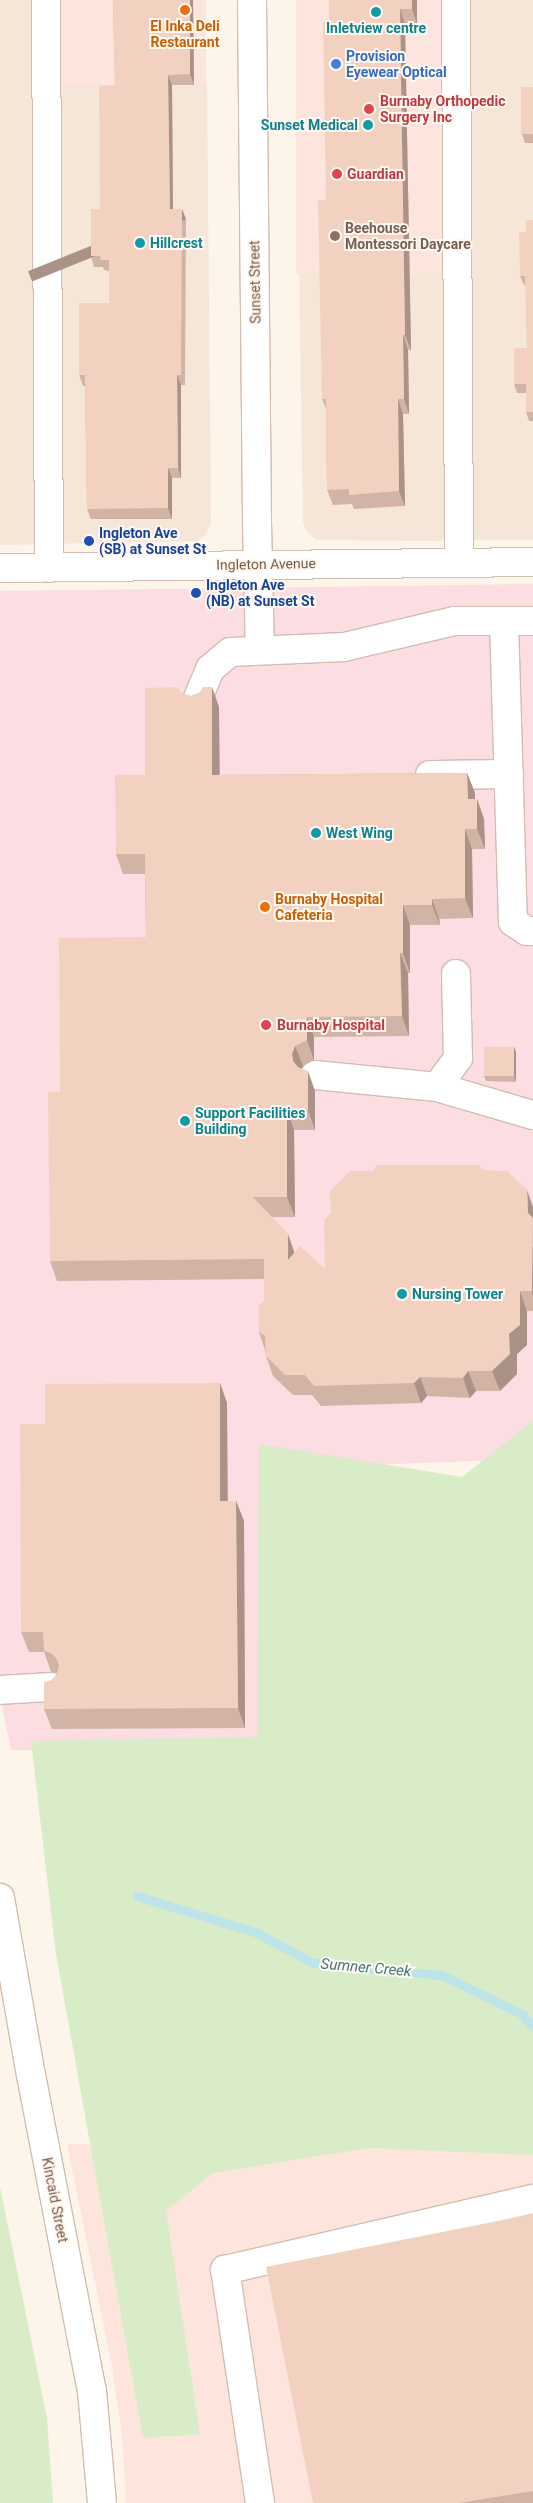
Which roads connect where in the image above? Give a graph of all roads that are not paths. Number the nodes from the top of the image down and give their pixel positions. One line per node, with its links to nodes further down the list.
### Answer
1 (46, 0): 8 (street)
2 (252, 0): 6 (street, Sunset Street)
3 (456, 0): 5 (street)
4 (533, 562): 5 (street, Ingleton Avenue)
5 (459, 563): 6 (street, Ingleton Avenue)
6 (258, 564): 8 (street, Ingleton Avenue); 11 (street, Sunset Street)
7 (0, 568): 8 (street, Ingleton Avenue)
8 (49, 568)
9 (504, 621): 10 (street); 11 (street); 13 (street)
10 (533, 621)
11 (260, 650): 12 (street)
12 (197, 700)
13 (509, 774): 14 (street); 15 (street)
14 (406, 775)
15 (533, 931)
16 (456, 974): 18 (street)
17 (315, 1075): 18 (street)
18 (437, 1086): 19 (street)
19 (533, 1115)
20 (51, 1687): 21 (street)
21 (0, 1690)
22 (0, 1898): 24 (street, Kincaid Street)
23 (533, 2200): 25 (street)
24 (102, 2503)
25 (260, 2503)

